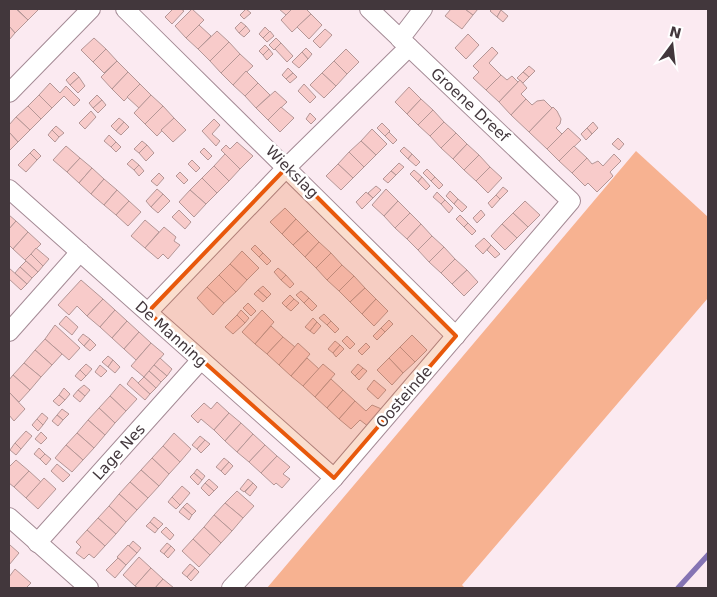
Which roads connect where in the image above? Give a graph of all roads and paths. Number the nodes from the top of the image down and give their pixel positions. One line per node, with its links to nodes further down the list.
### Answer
1 (91, 9): 6 (street)
2 (126, 9): 7 (street, Wiekslag)
3 (369, 9): 5 (street, Groene Dreef)
4 (424, 9): 5 (street)
5 (405, 43): 7 (street); 9 (street, Groene Dreef)
6 (9, 93)
7 (287, 167): 11 (street); 13 (street, Wiekslag)
8 (9, 189): 10 (street, De Manning)
9 (571, 202): 13 (street, Oosteinde)
10 (80, 252): 11 (street, De Manning); 12 (street)
11 (148, 312): 14 (street, De Manning)
12 (9, 332)
13 (456, 336): 15 (street, Oosteinde)
14 (200, 361): 15 (street, De Manning); 17 (street, Lage Nes)
15 (334, 478): 19 (street, Oosteinde)
16 (9, 518): 17 (street)
17 (37, 543): 18 (street)
18 (89, 588)
19 (231, 588)

